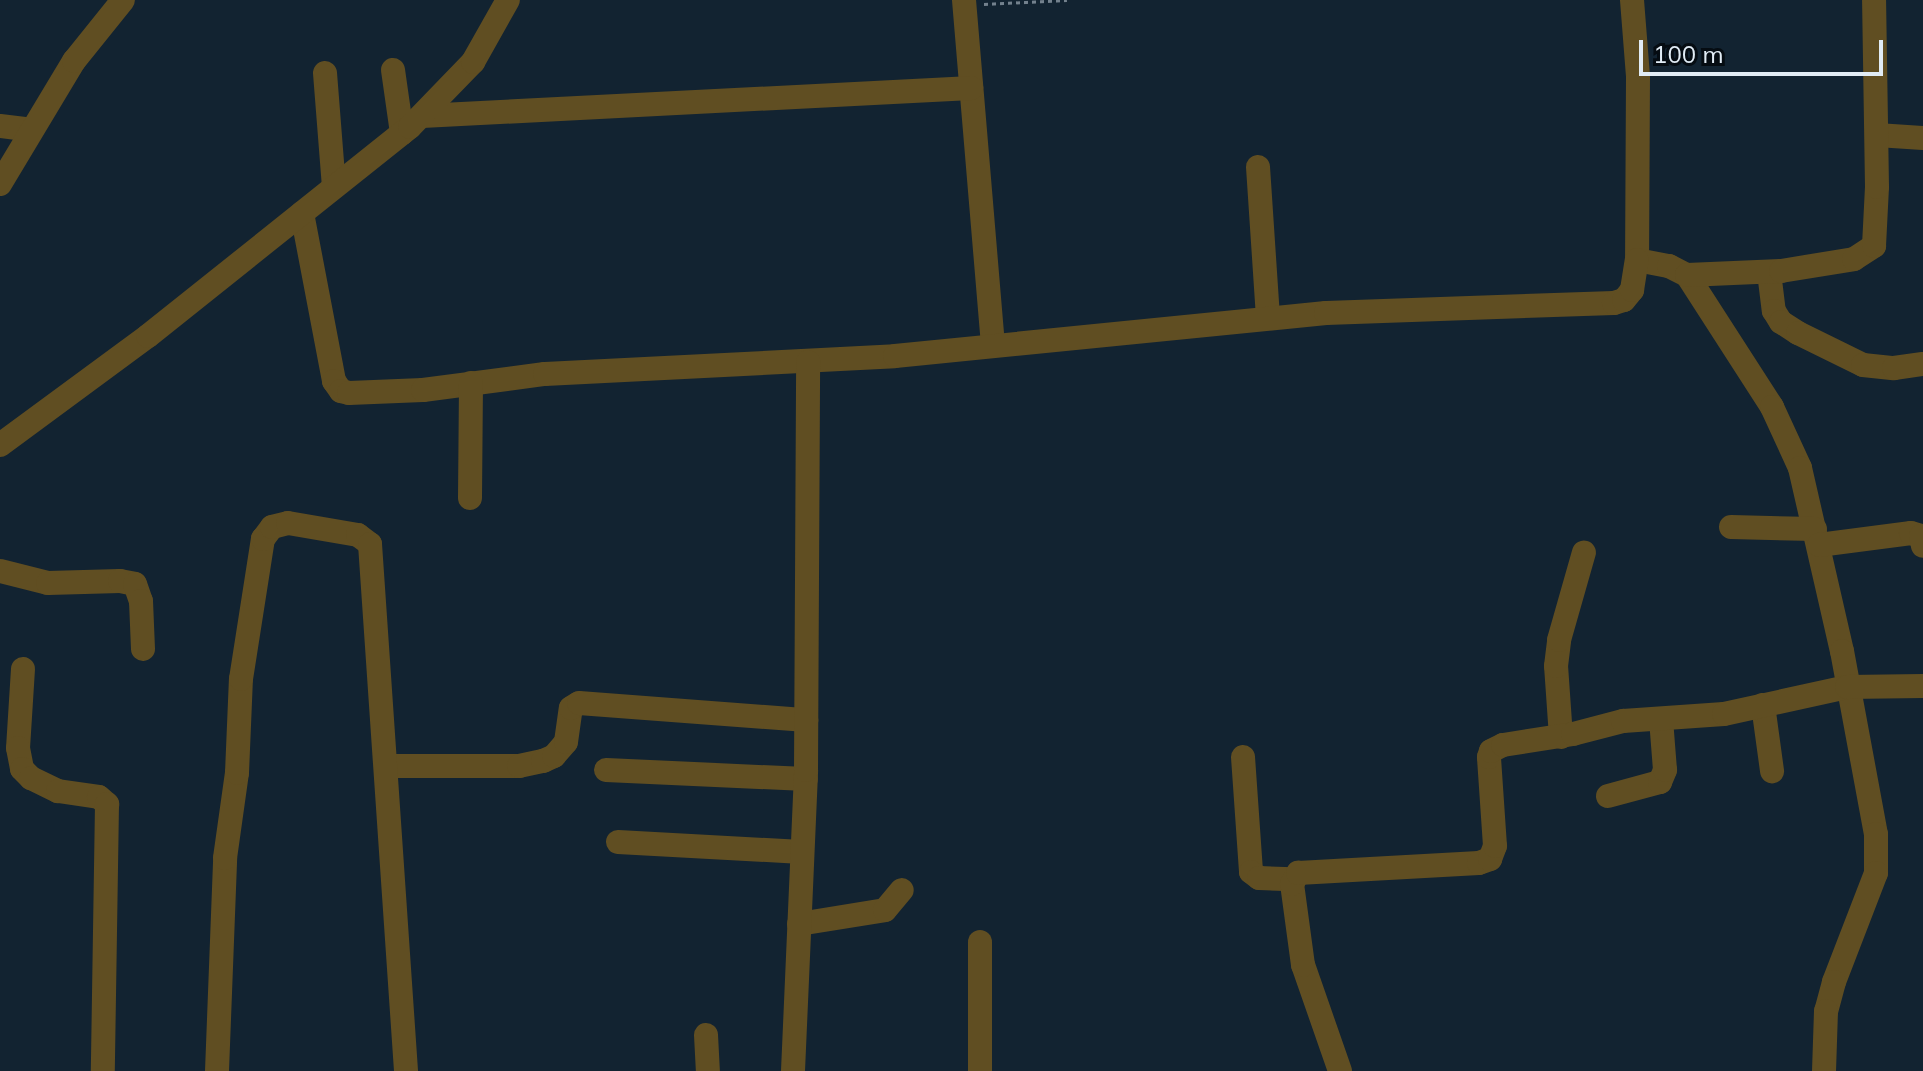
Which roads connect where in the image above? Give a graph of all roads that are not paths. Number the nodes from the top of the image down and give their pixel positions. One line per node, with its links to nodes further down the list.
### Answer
1 (122, 0): 11 (street)
2 (508, 0): 9 (street)
3 (1632, 0): 19 (street)
4 (1874, 0): 13 (street)
5 (964, 2): 8 (street)
6 (393, 70): 12 (street)
7 (325, 73): 17 (street)
8 (971, 88): 9 (street); 23 (street)
9 (422, 116): 12 (street)
10 (0, 126): 11 (street)
11 (31, 130): 16 (street)
12 (402, 133): 17 (street)
13 (1877, 135): 14 (street); 20 (street)
14 (1923, 138)
15 (1258, 167): 22 (street)
16 (0, 184)
17 (334, 187): 18 (street)
18 (302, 213): 26 (street); 27 (street)
19 (1637, 260): 21 (street); 22 (street)
20 (1769, 272): 21 (street); 25 (street)
21 (1687, 275): 30 (street)
22 (1268, 317): 23 (street)
23 (993, 345): 24 (street)
24 (808, 362): 26 (street); 40 (street)
25 (1923, 364)
26 (471, 383): 28 (street)
27 (0, 445)
28 (470, 498)
29 (1731, 527): 30 (street)
30 (1817, 537): 31 (street); 37 (street)
31 (1923, 546)
32 (1584, 552): 41 (street)
33 (0, 571): 34 (street)
34 (143, 649)
35 (23, 669): 55 (street)
36 (1923, 686): 37 (street)
37 (1847, 687): 38 (street); 62 (street)
38 (1763, 705): 39 (street); 45 (street)
39 (1661, 719): 41 (street); 47 (street)
40 (806, 720): 43 (street); 46 (street)
41 (1561, 737): 50 (street)
42 (1243, 757): 50 (street)
43 (386, 766): 56 (street); 57 (street)
44 (606, 770): 46 (street)
45 (1772, 771)
46 (806, 779): 49 (street)
47 (1608, 796)
48 (618, 842): 49 (street)
49 (802, 852): 52 (street)
50 (1292, 879): 61 (street)
51 (902, 890): 52 (street)
52 (799, 924): 59 (street)
53 (980, 942): 60 (street)
54 (706, 1035): 58 (street)
55 (103, 1071)
56 (217, 1071)
57 (406, 1071)
58 (708, 1071)
59 (793, 1071)
60 (980, 1071)
61 (1340, 1071)
62 (1824, 1071)

